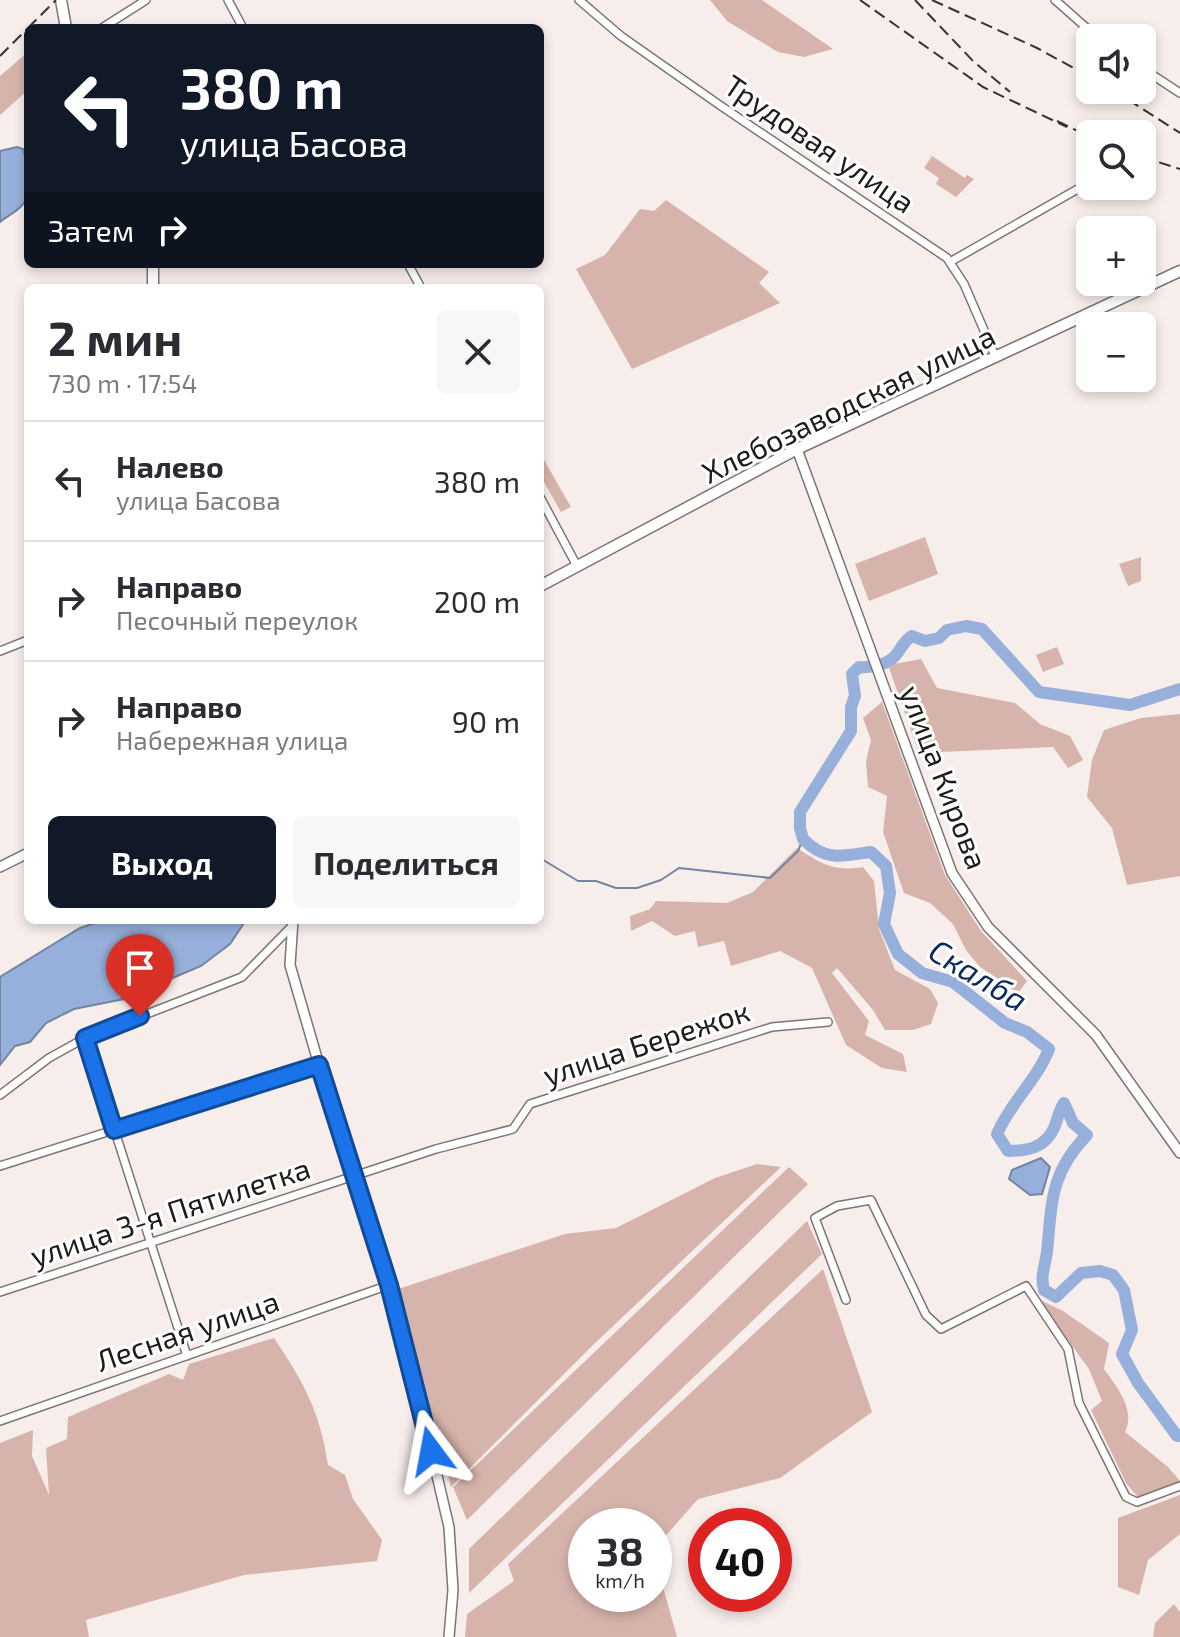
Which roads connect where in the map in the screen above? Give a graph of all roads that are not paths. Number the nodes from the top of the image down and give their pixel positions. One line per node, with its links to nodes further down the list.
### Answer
1 (61, 0): 6 (main road)
2 (146, 0): 7 (street)
3 (228, 0): 8 (street)
4 (579, 0): 13 (street, Трудовая улица)
5 (1055, 0): 9 (street)
6 (65, 24)
7 (108, 24)
8 (241, 24)
9 (1082, 24)
10 (1156, 77): 11 (street)
11 (1180, 93)
12 (1076, 190): 13 (street)
13 (950, 262): 15 (street, Трудовая улица)
14 (1180, 271): 15 (main road, Хлебозаводская улица)
15 (996, 358): 16 (main road, Хлебозаводская улица)
16 (797, 449): 18 (main road, Хлебозаводская улица); 31 (street, улица Кирова)
17 (544, 504): 18 (street)
18 (577, 566): 19 (main road, Хлебозаводская улица)
19 (544, 584)
20 (24, 642): 21 (street)
21 (0, 651)
22 (24, 855): 23 (street)
23 (1, 864)
24 (291, 924): 27 (street)
25 (293, 924): 28 (street)
26 (828, 1022): 33 (street, улица Бережок)
27 (85, 1038): 29 (street); 30 (street)
28 (319, 1065): 30 (street); 33 (street)
29 (0, 1095)
30 (114, 1130): 32 (street); 34 (street)
31 (1180, 1153)
32 (0, 1166)
33 (354, 1175): 34 (street, улица 3-я Пятилетка); 35 (street)
34 (151, 1242): 36 (street, улица 3-я Пятилетка); 38 (street)
35 (389, 1285): 38 (street, Лесная улица); 41 (street)
36 (0, 1292)
37 (846, 1300): 40 (street)
38 (187, 1356): 39 (street, Лесная улица)
39 (0, 1421)
40 (1180, 1486)
41 (449, 1637)

